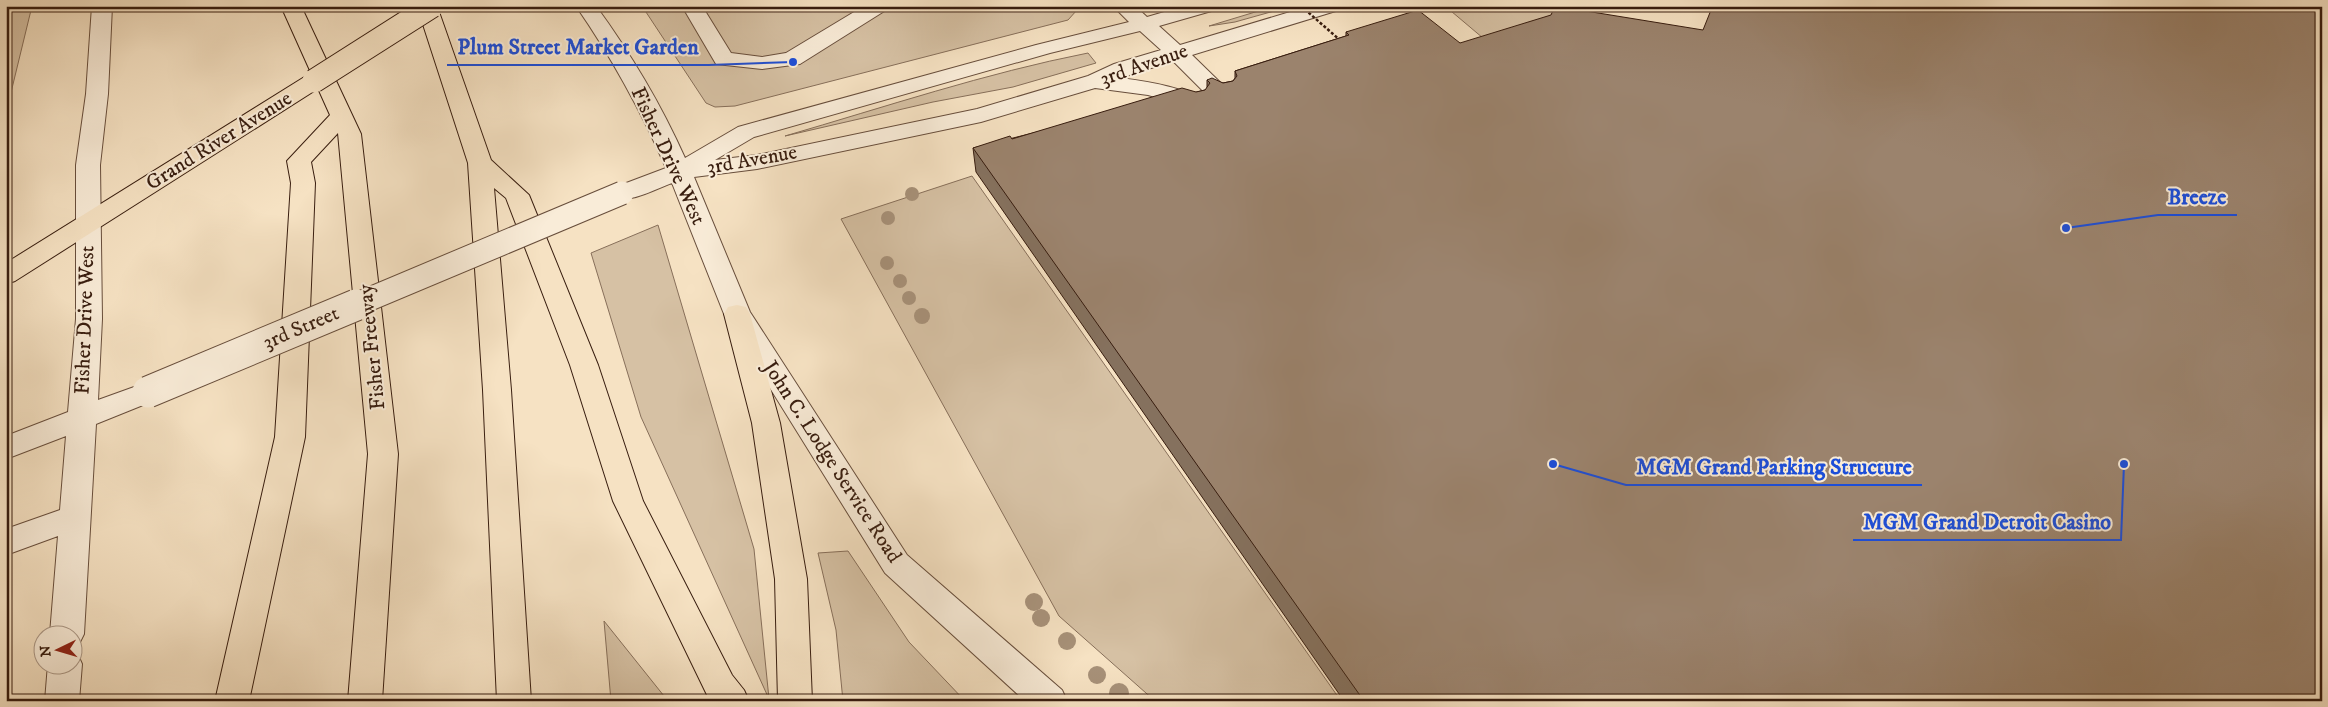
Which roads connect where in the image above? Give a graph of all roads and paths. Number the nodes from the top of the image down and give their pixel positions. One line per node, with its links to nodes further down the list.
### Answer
1 (102, 6): 21 (street, Fisher Drive West)
2 (291, 6): 18 (main road, Fisher Freeway)
3 (427, 6): 19 (main road)
4 (432, 6): 21 (main road, Grand River Avenue, bridge)
5 (586, 6): 20 (street, Fisher Drive West)
6 (692, 6): 7 (street)
7 (879, 6)
8 (1123, 6): 12 (street)
9 (1208, 6): 12 (street, 3rd Avenue)
10 (1301, 6): 13 (path, bridge)
11 (1332, 6): 14 (street, 3rd Avenue)
12 (1144, 24): 14 (street); 20 (street, 3rd Avenue)
13 (1343, 43)
14 (1177, 52): 15 (street, 3rd Avenue); 16 (street)
15 (1096, 81): 17 (street); 20 (street, 3rd Avenue)
16 (1223, 98)
17 (1196, 107)
18 (342, 114): 31 (main road); 32 (main road, Fisher Freeway)
19 (480, 163): 33 (main road); 34 (main road)
20 (678, 172): 23 (street, Fisher Drive West); 24 (street, 3rd Street, bridge)
21 (88, 223): 22 (main road, Grand River Avenue); 24 (street, Fisher Drive West)
22 (6, 275)
23 (737, 314): 35 (main road); 36 (street, John C. Lodge Service Road)
24 (81, 419): 25 (street, 3rd Street); 26 (street, Fisher Drive West)
25 (6, 448)
26 (74, 518): 27 (street); 28 (street, Fisher Drive West)
27 (6, 542)
28 (68, 624)
29 (64, 674): 30 (street)
30 (62, 701)
31 (232, 701)
32 (366, 701)
33 (514, 701)
34 (732, 701)
35 (795, 701)
36 (1050, 701)

